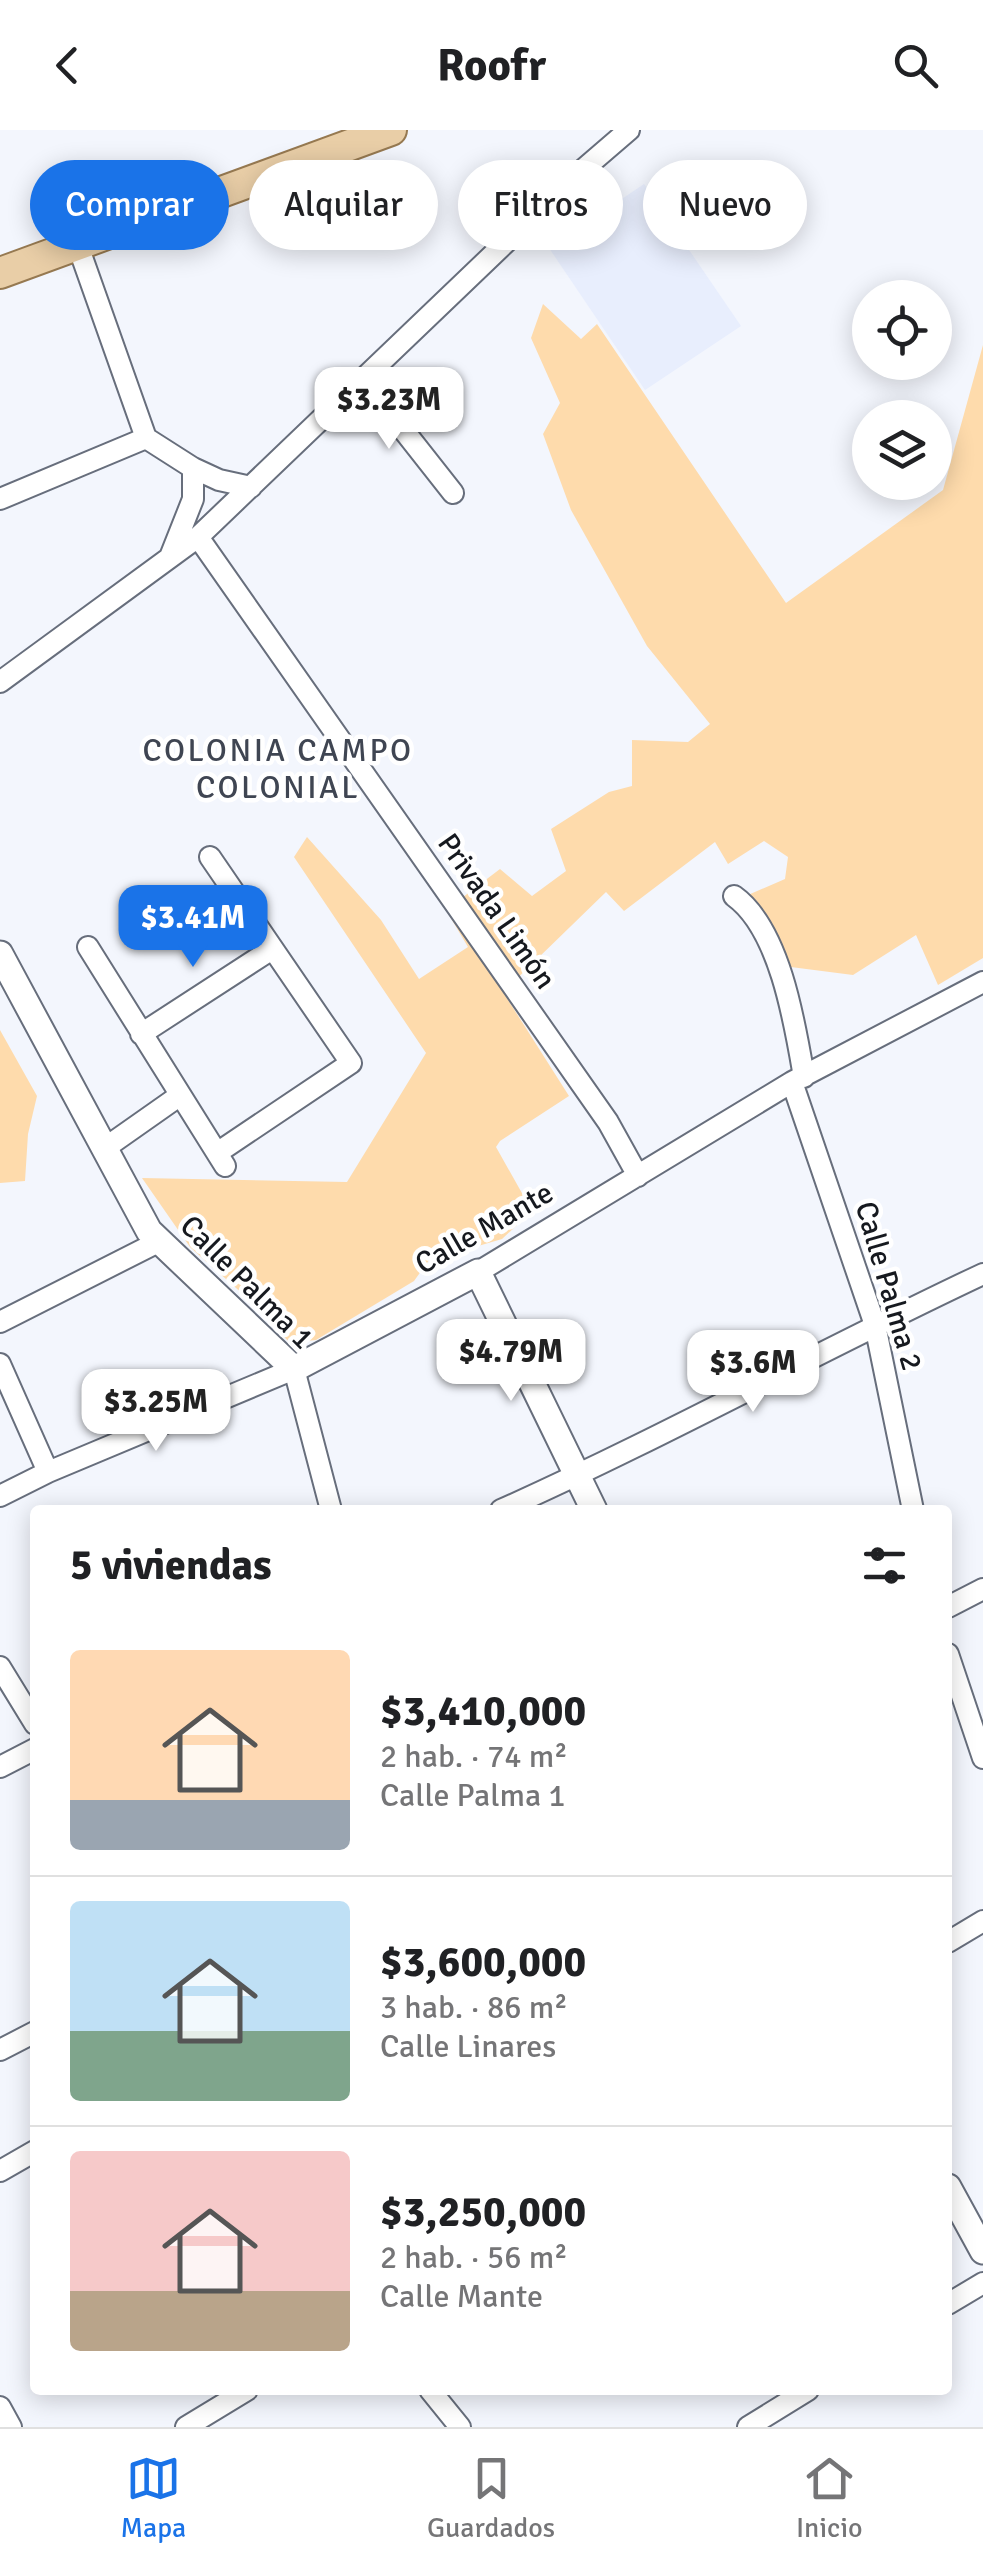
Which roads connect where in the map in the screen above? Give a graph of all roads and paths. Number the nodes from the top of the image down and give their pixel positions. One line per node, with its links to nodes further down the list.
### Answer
1 (390, 130): 3 (main road)
2 (629, 130): 7 (street)
3 (229, 190)
4 (66, 250): 6 (main road)
5 (79, 250): 8 (street)
6 (0, 273)
7 (364, 380): 10 (street); 11 (street)
8 (146, 438): 9 (street); 12 (street)
9 (193, 468): 10 (street); 14 (street)
10 (252, 486): 13 (street)
11 (453, 493)
12 (0, 498)
13 (198, 538): 14 (street); 26 (street, Privada Limón)
14 (169, 558): 15 (street)
15 (0, 682)
16 (210, 857): 19 (street)
17 (734, 896): 23 (street, Calle Palma 2)
18 (88, 947): 22 (street)
19 (272, 949): 22 (street); 24 (street)
20 (0, 954): 25 (street, Calle Palma 1)
21 (983, 982): 23 (street, Calle Mante)
22 (141, 1034): 24 (street)
23 (798, 1079): 26 (street, Calle Mante); 31 (street, Calle Palma 2)
24 (180, 1096): 25 (street)
25 (104, 1148): 27 (street, Calle Palma 1)
26 (638, 1176): 28 (street, Calle Mante)
27 (160, 1241): 30 (street); 33 (street, Calle Palma 1)
28 (478, 1272): 33 (street, Calle Mante); 35 (street)
29 (983, 1274): 31 (street)
30 (0, 1322)
31 (875, 1325): 35 (street); 40 (street, Calle Palma 2)
32 (0, 1364): 34 (street)
33 (294, 1369): 34 (street, Calle Mante); 37 (street, Calle Palma 1)
34 (48, 1472): 36 (street, Calle Mante)
35 (576, 1476): 38 (street); 39 (street)
36 (0, 1496)
37 (331, 1505)
38 (512, 1505)
39 (591, 1505)
40 (912, 1505)
41 (983, 1589): 42 (street)
42 (952, 1605)
43 (952, 1666): 47 (street)
44 (0, 1667): 45 (street)
45 (30, 1716)
46 (30, 1752): 48 (street)
47 (983, 1758)
48 (0, 1767)
49 (983, 1921): 50 (street)
50 (952, 1940)
51 (30, 2035): 52 (street)
52 (0, 2050)
53 (30, 2153): 54 (street)
54 (0, 2172)
55 (952, 2194): 56 (street)
56 (983, 2251)
57 (983, 2283): 58 (street)
58 (952, 2302)
59 (239, 2395): 64 (street)
60 (434, 2395): 65 (street)
61 (800, 2395): 66 (street)
62 (0, 2407): 63 (street)
63 (11, 2427)
64 (186, 2427)
65 (460, 2427)
66 (748, 2427)

